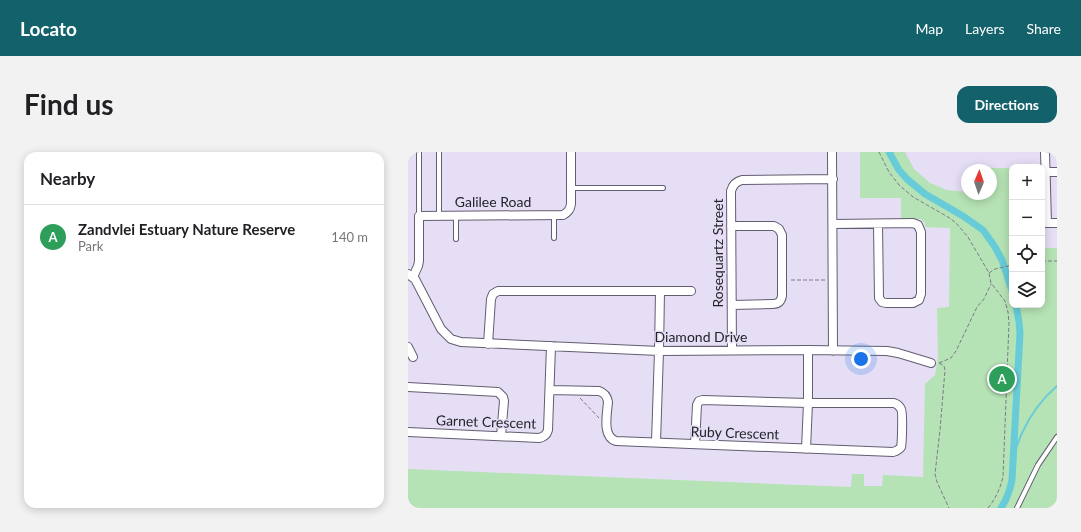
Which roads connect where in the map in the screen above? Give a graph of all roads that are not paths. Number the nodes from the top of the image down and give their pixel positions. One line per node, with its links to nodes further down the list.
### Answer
1 (419, 152): 14 (lane)
2 (439, 152): 15 (lane)
3 (571, 152): 9 (street, Galilee Road)
4 (832, 152): 8 (street)
5 (1045, 152): 6 (street)
6 (1046, 172): 7 (street); 11 (street)
7 (1057, 172)
8 (833, 179): 18 (street); 20 (street, Rosequartz Street)
9 (571, 188): 10 (lane); 13 (street, Galilee Road)
10 (663, 188)
11 (1045, 200)
12 (456, 215): 13 (street, Galilee Road); 15 (street, Galilee Road); 22 (lane)
13 (554, 215): 21 (lane)
14 (419, 216): 15 (street, Galilee Road); 23 (street)
15 (439, 216)
16 (1045, 223): 17 (street)
17 (1057, 223)
18 (833, 224): 19 (street); 33 (street)
19 (878, 224): 19 (street)
20 (731, 226): 26 (street, Rosequartz Street); 26 (street)
21 (554, 238)
22 (456, 239)
23 (410, 275): 27 (street, Diamond Drive)
24 (660, 291): 25 (street); 27 (street); 32 (street)
25 (691, 291)
26 (732, 305): 30 (street, Rosequartz Street)
27 (488, 344): 28 (street, Diamond Drive)
28 (551, 346): 32 (street, Diamond Drive); 37 (street, Garnet Crescent)
29 (408, 348): 34 (street)
30 (732, 350): 31 (street, Diamond Drive); 32 (street, Diamond Drive)
31 (808, 350): 33 (street, Diamond Drive); 38 (street)
32 (659, 351): 42 (street)
33 (833, 351): 35 (street, Diamond Drive)
34 (413, 357)
35 (931, 363)
36 (408, 387): 40 (street)
37 (550, 390): 40 (street, Garnet Crescent); 42 (street, Ruby Crescent)
38 (808, 403): 43 (street); 44 (street); 44 (street, Ruby Crescent)
39 (408, 432): 40 (street, Garnet Crescent)
40 (502, 436)
41 (1057, 437): 45 (lane)
42 (656, 442): 43 (street, Ruby Crescent)
43 (695, 444): 44 (street, Ruby Crescent)
44 (806, 449)
45 (1017, 508)

